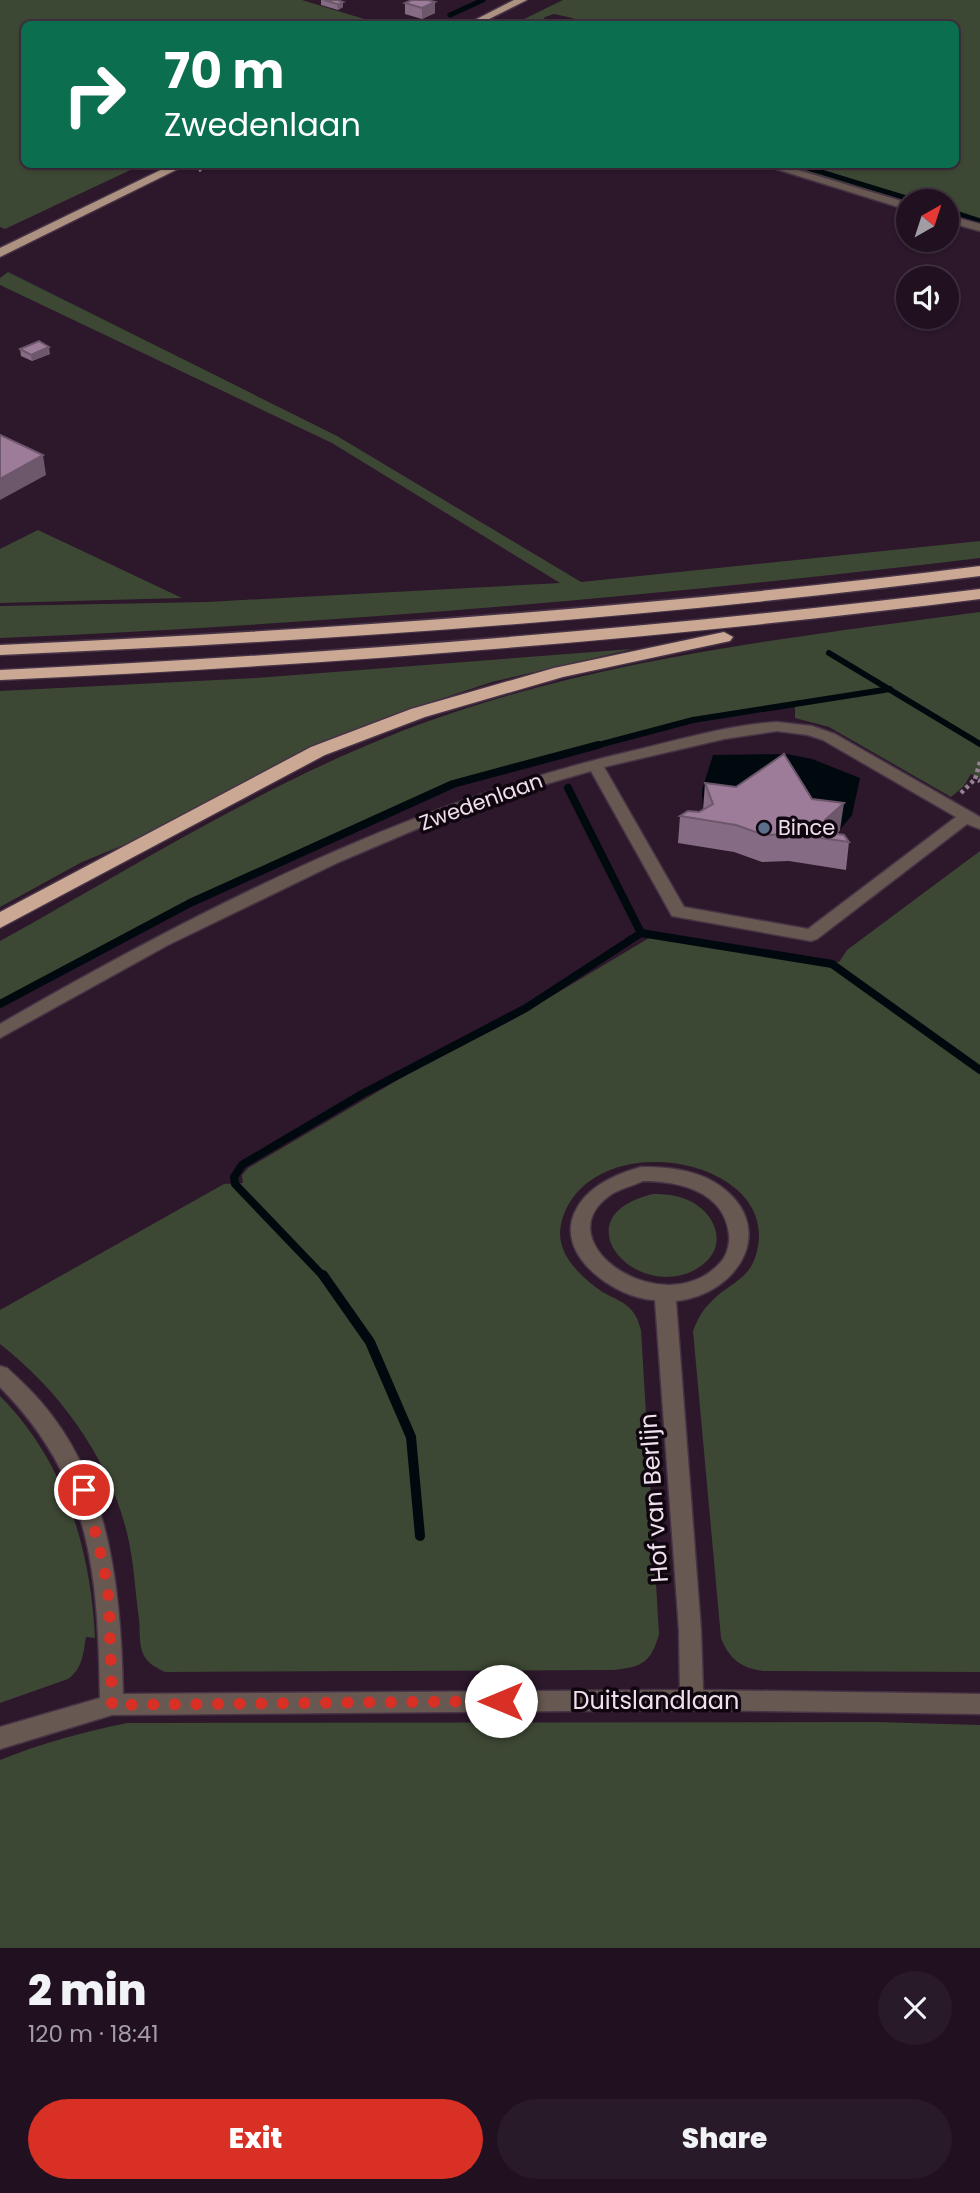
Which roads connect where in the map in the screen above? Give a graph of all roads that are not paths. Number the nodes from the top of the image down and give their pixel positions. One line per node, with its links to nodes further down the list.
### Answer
1 (522, 0): 2 (main road)
2 (478, 21)
3 (175, 168): 8 (main road)
4 (778, 168): 5 (street)
5 (896, 203)
6 (959, 222): 7 (street)
7 (980, 228)
8 (0, 253)
9 (980, 571): 12 (highway)
10 (980, 594): 11 (highway)
11 (836, 613): 13 (highway); 16 (highway)
12 (0, 650)
13 (0, 674)
14 (595, 764): 15 (street, Zwedenlaan); 15 (street); 17 (street, Zwedenlaan)
15 (974, 820)
16 (0, 921)
17 (0, 1032)
18 (665, 1293): 18 (street); 20 (street, Hof van Berlijn)
19 (0, 1374): 22 (street)
20 (692, 1700): 21 (street, Duitslandlaan); 22 (street, Duitslandlaan)
21 (980, 1704)
22 (112, 1705): 23 (street, Duitslandlaan)
23 (0, 1738)

